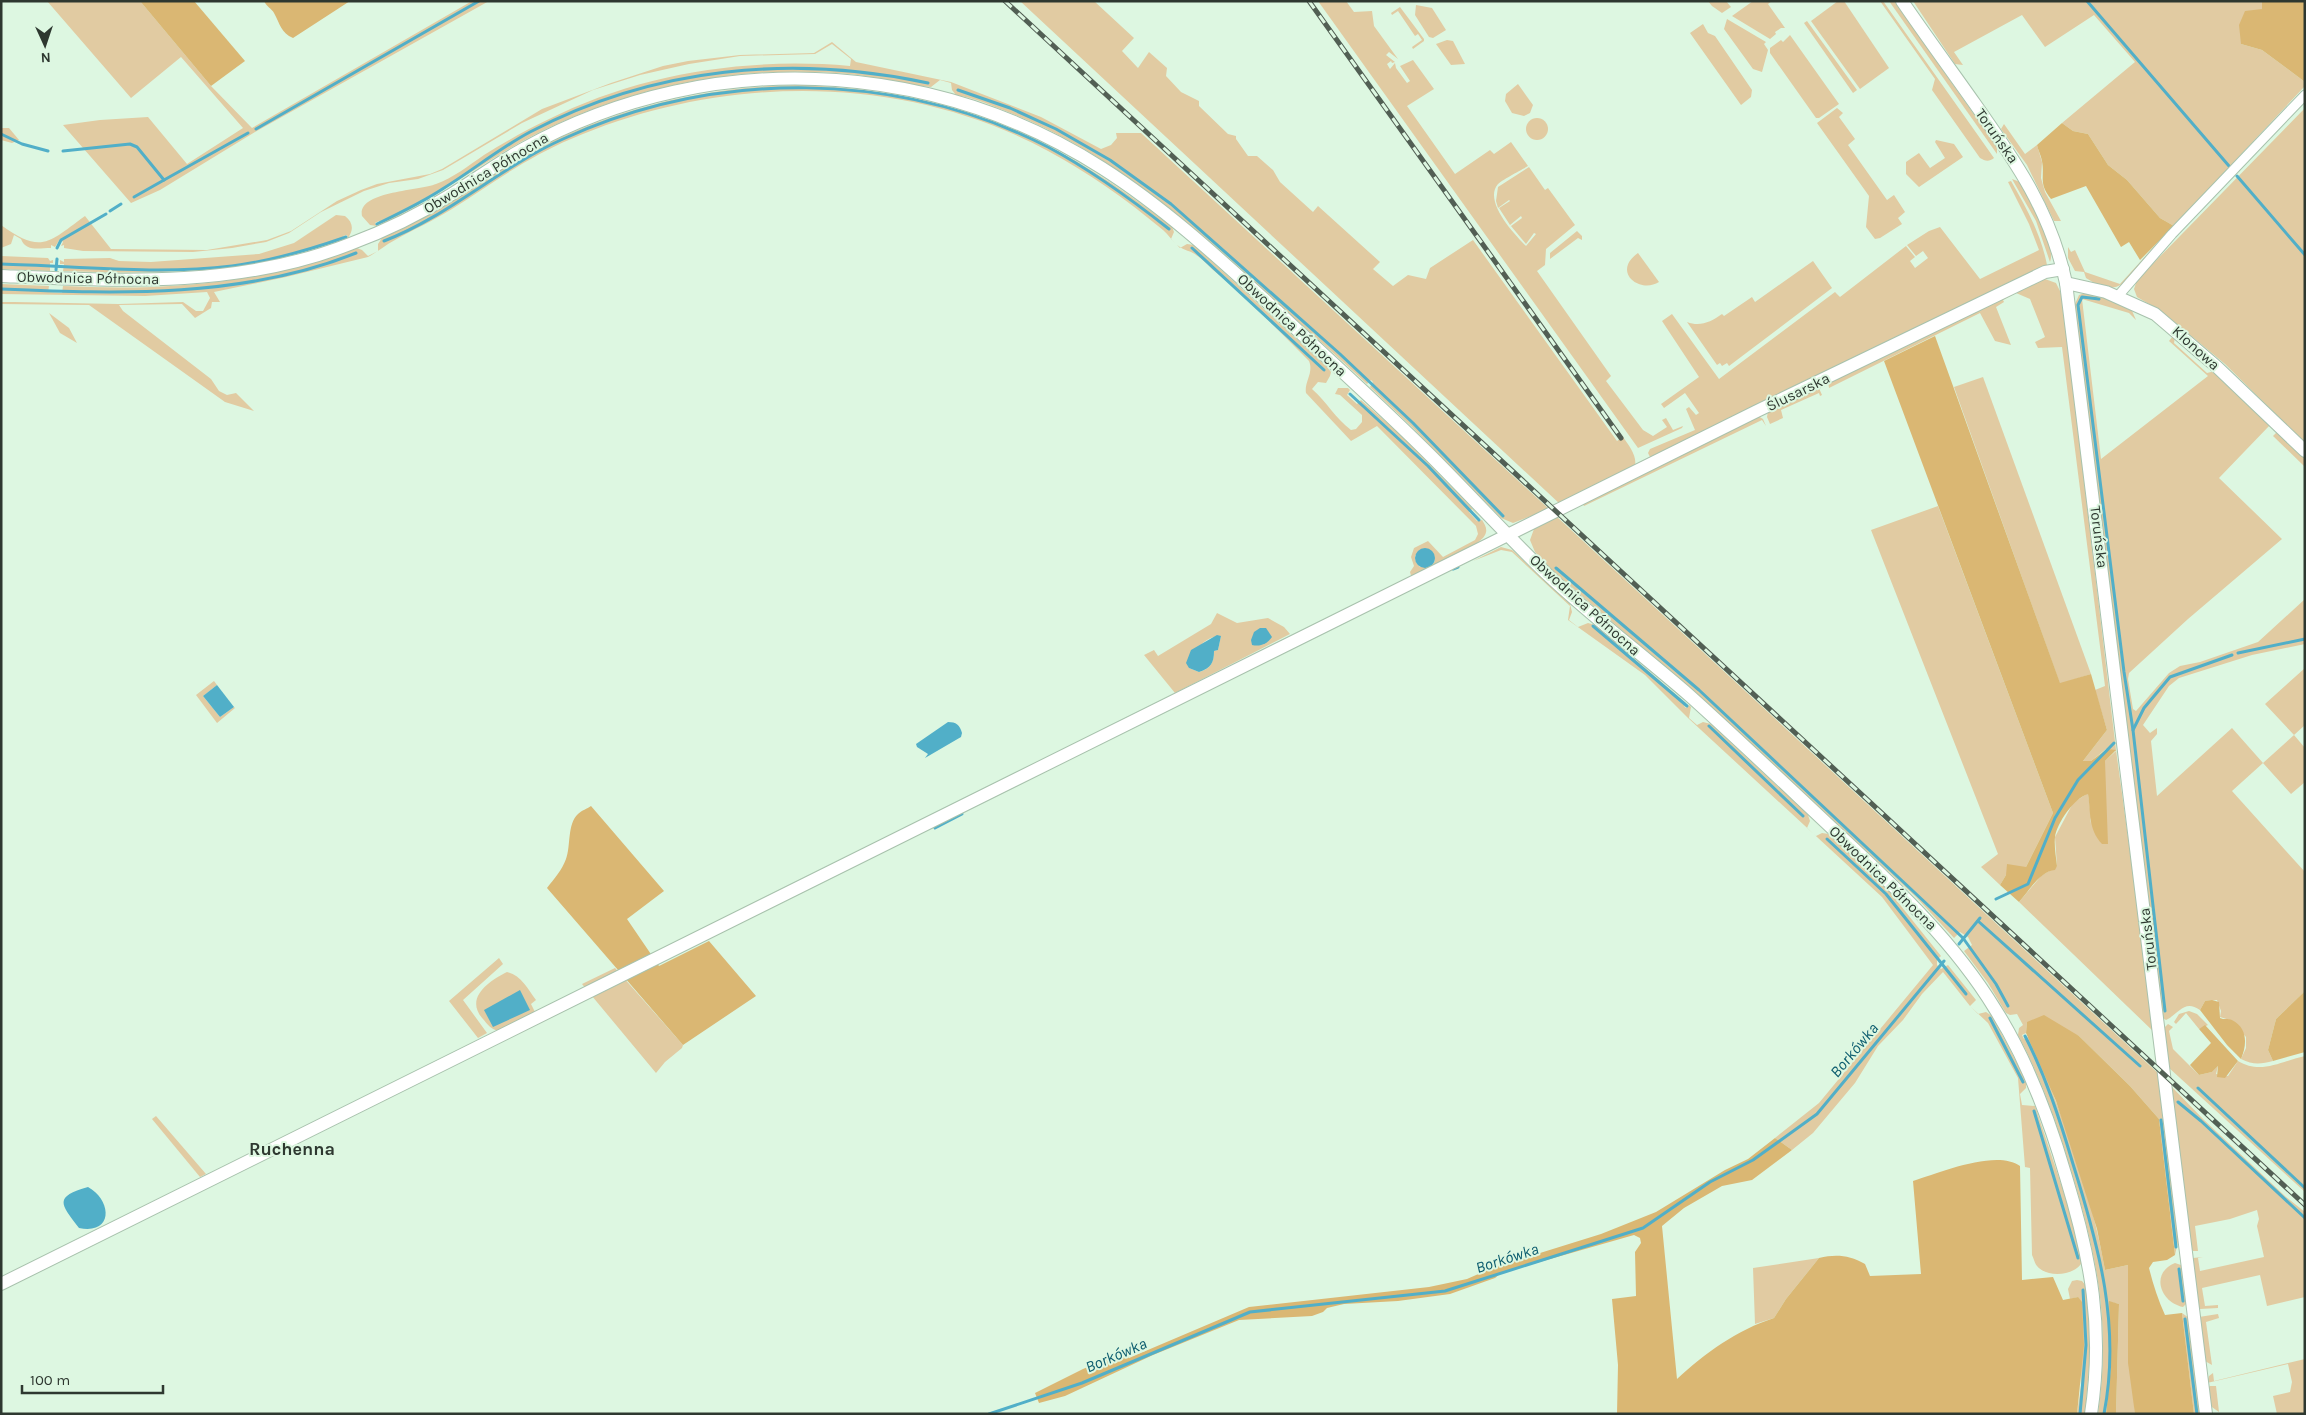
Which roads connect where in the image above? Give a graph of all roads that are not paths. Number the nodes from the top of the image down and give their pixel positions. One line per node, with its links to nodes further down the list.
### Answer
1 (1902, 1): 3 (street, Toruńska)
2 (2305, 95): 6 (street)
3 (2063, 269): 5 (street, Toruńska); 8 (street, Ślusarska)
4 (1, 276): 8 (street, Obwodnica Północna)
5 (2066, 283): 6 (street, Klonowa); 11 (street, Toruńska)
6 (2118, 296): 7 (street, Klonowa)
7 (2305, 450)
8 (1509, 535): 9 (street, Ślusarska); 10 (street, Obwodnica Północna)
9 (1, 1284)
10 (2091, 1414)
11 (2206, 1414)

